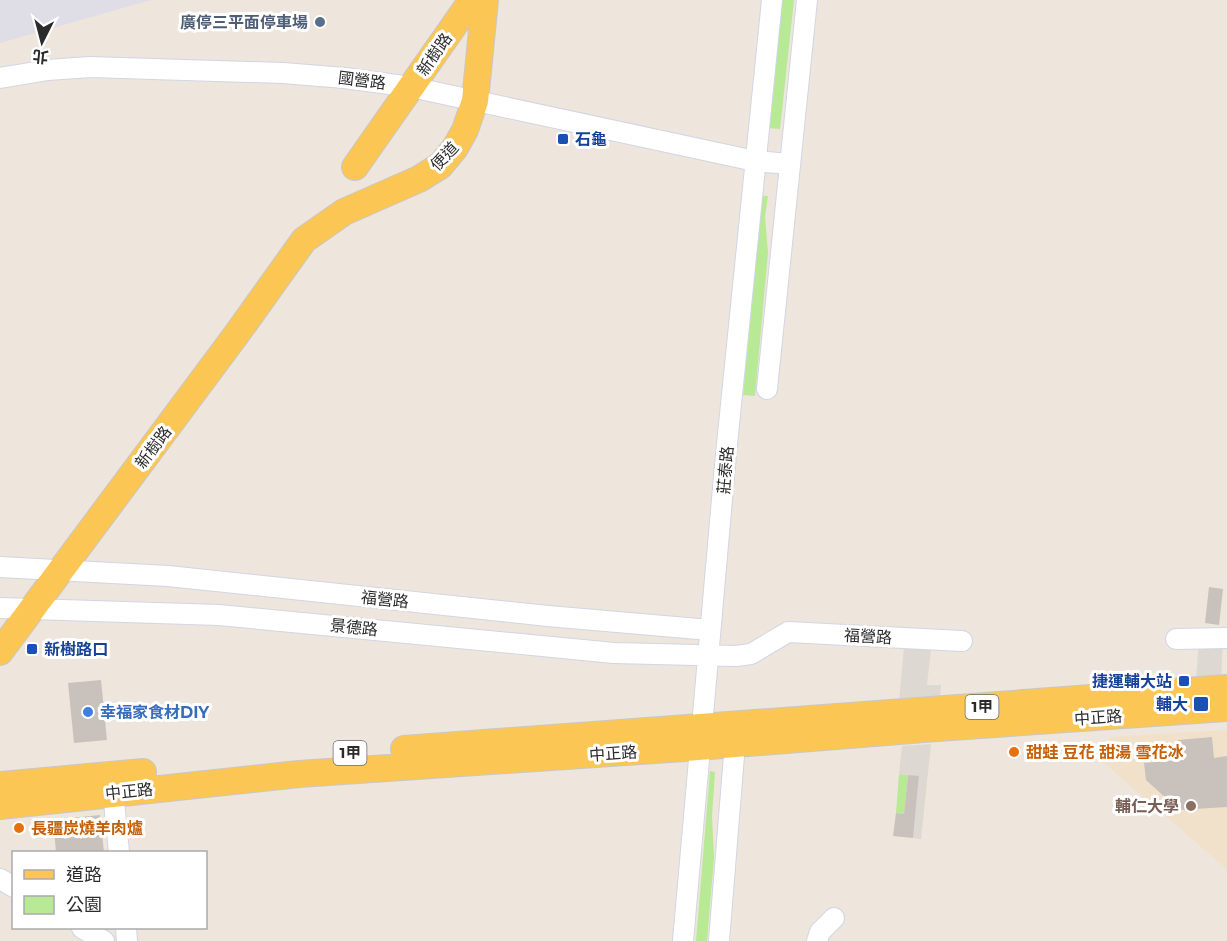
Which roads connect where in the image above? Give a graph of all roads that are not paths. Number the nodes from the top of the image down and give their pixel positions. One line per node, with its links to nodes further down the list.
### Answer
1 (472, 0): 6 (main road, 新樹路)
2 (485, 0): 7 (main road, 便道)
3 (772, 0): 8 (street, 莊泰路)
4 (807, 0): 9 (street)
5 (0, 78): 6 (street, 國營路)
6 (411, 87): 7 (street, 國營路); 10 (main road, 新樹路)
7 (475, 101): 8 (street, 國營路); 11 (main road, 便道)
8 (755, 161): 9 (street, 國營路); 17 (street, 莊泰路)
9 (789, 164): 12 (street)
10 (355, 167)
11 (304, 240): 14 (main road, 新樹路)
12 (767, 389)
13 (0, 567): 14 (street, 福營路)
14 (60, 569): 16 (main road, 新樹路); 17 (street, 福營路)
15 (0, 608): 16 (street, 景德路)
16 (30, 609): 21 (main road, 新樹路); 22 (street, 景德路)
17 (710, 630): 22 (street, 莊泰路)
18 (1227, 638): 19 (street)
19 (1176, 639)
20 (962, 641): 22 (street, 福營路)
21 (0, 652)
22 (708, 655): 26 (street, 莊泰路)
23 (1227, 688): 25 (main road, 中正路 / 1甲)
24 (1227, 708): 25 (main road, 中正路 / 1甲)
25 (736, 733): 26 (main road, 中正路 / 1甲); 33 (street)
26 (700, 737): 27 (main road, 中正路 / 1甲); 28 (main road, 中正路 / 1甲); 32 (street, 莊泰路)
27 (0, 785)
28 (113, 792): 29 (main road, 中正路 / 1甲); 30 (street)
29 (0, 806)
30 (119, 851)
31 (834, 918): 34 (street)
32 (683, 941)
33 (719, 941)
34 (817, 941)

